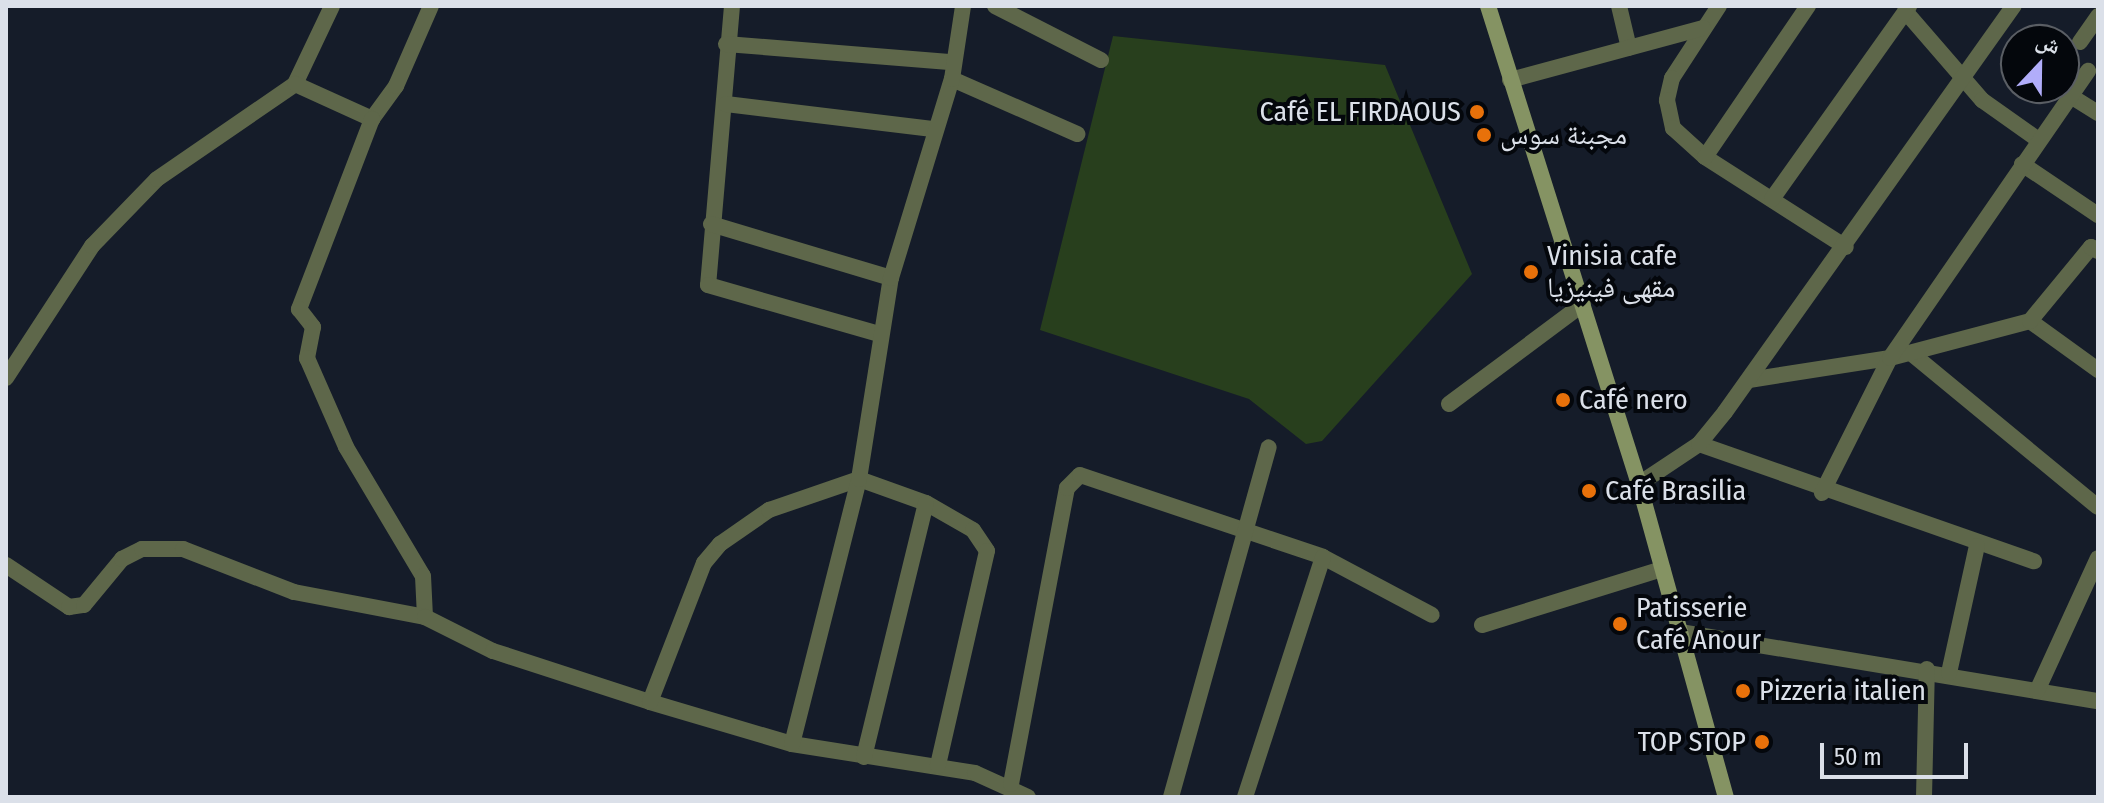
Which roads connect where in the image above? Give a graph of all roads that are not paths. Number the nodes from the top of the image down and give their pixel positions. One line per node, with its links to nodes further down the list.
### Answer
1 (332, 6): 23 (street)
2 (431, 6): 28 (street)
3 (732, 6): 15 (street)
4 (963, 6): 18 (street)
5 (995, 6): 17 (street)
6 (1488, 6): 21 (main road)
7 (1619, 6): 16 (street)
8 (1719, 6): 13 (street)
9 (1808, 6): 32 (street)
10 (2013, 6): 20 (street)
11 (1907, 8): 20 (street); 34 (street)
12 (2098, 16): 14 (street)
13 (1703, 28): 16 (street); 32 (street)
14 (2080, 42)
15 (726, 44): 18 (street); 25 (street)
16 (1629, 48): 21 (street)
17 (1101, 60)
18 (952, 71): 29 (street); 30 (street)
19 (2088, 71): 22 (street)
20 (1962, 74): 31 (street); 38 (street)
21 (1510, 80): 40 (main road)
22 (2080, 81)
23 (295, 84): 28 (street); 46 (street)
24 (2080, 102): 27 (street)
25 (726, 104): 29 (street); 36 (street)
26 (2062, 104): 31 (street)
27 (2098, 113)
28 (372, 119): 64 (street)
29 (932, 129): 39 (street)
30 (1077, 134)
31 (2037, 139): 33 (street)
32 (1705, 157): 34 (street)
33 (2022, 164): 35 (street); 44 (street)
34 (1772, 199): 38 (street)
35 (2098, 215)
36 (711, 224): 39 (street); 42 (street)
37 (2096, 245): 41 (street)
38 (1846, 247): 47 (street)
39 (891, 278): 42 (street)
40 (1583, 304): 48 (street); 52 (main road)
41 (2030, 321): 43 (street); 45 (street)
42 (879, 334): 51 (street)
43 (1911, 353): 44 (street); 55 (street)
44 (1890, 358): 47 (street); 53 (street)
45 (2098, 370)
46 (6, 378)
47 (1749, 380): 49 (street)
48 (1449, 404)
49 (1699, 444): 52 (street); 53 (street)
50 (1269, 447): 56 (street)
51 (859, 479): 54 (street); 71 (street); 72 (street)
52 (1639, 484): 62 (main road)
53 (1822, 493): 57 (street)
54 (926, 503): 73 (street); 74 (street)
55 (2098, 507)
56 (1245, 526): 58 (street); 75 (street); 77 (street)
57 (1977, 546): 60 (street); 68 (street)
58 (1323, 557): 63 (street); 78 (street)
59 (2098, 558): 69 (street)
60 (2034, 561)
61 (6, 565): 64 (street)
62 (1662, 569): 65 (street); 66 (main road)
63 (1432, 615)
64 (425, 617): 71 (street)
65 (1482, 625)
66 (1680, 632): 67 (street); 79 (main road)
67 (1927, 669): 68 (street); 80 (street)
68 (1949, 673): 69 (street)
69 (2037, 691): 70 (street)
70 (2098, 701)
71 (650, 702): 72 (street)
72 (792, 744): 73 (street)
73 (864, 757): 74 (street)
74 (938, 765): 75 (street)
75 (1011, 784): 76 (street)
76 (1028, 797)
77 (1171, 797)
78 (1245, 797)
79 (1726, 797)
80 (1924, 797)

